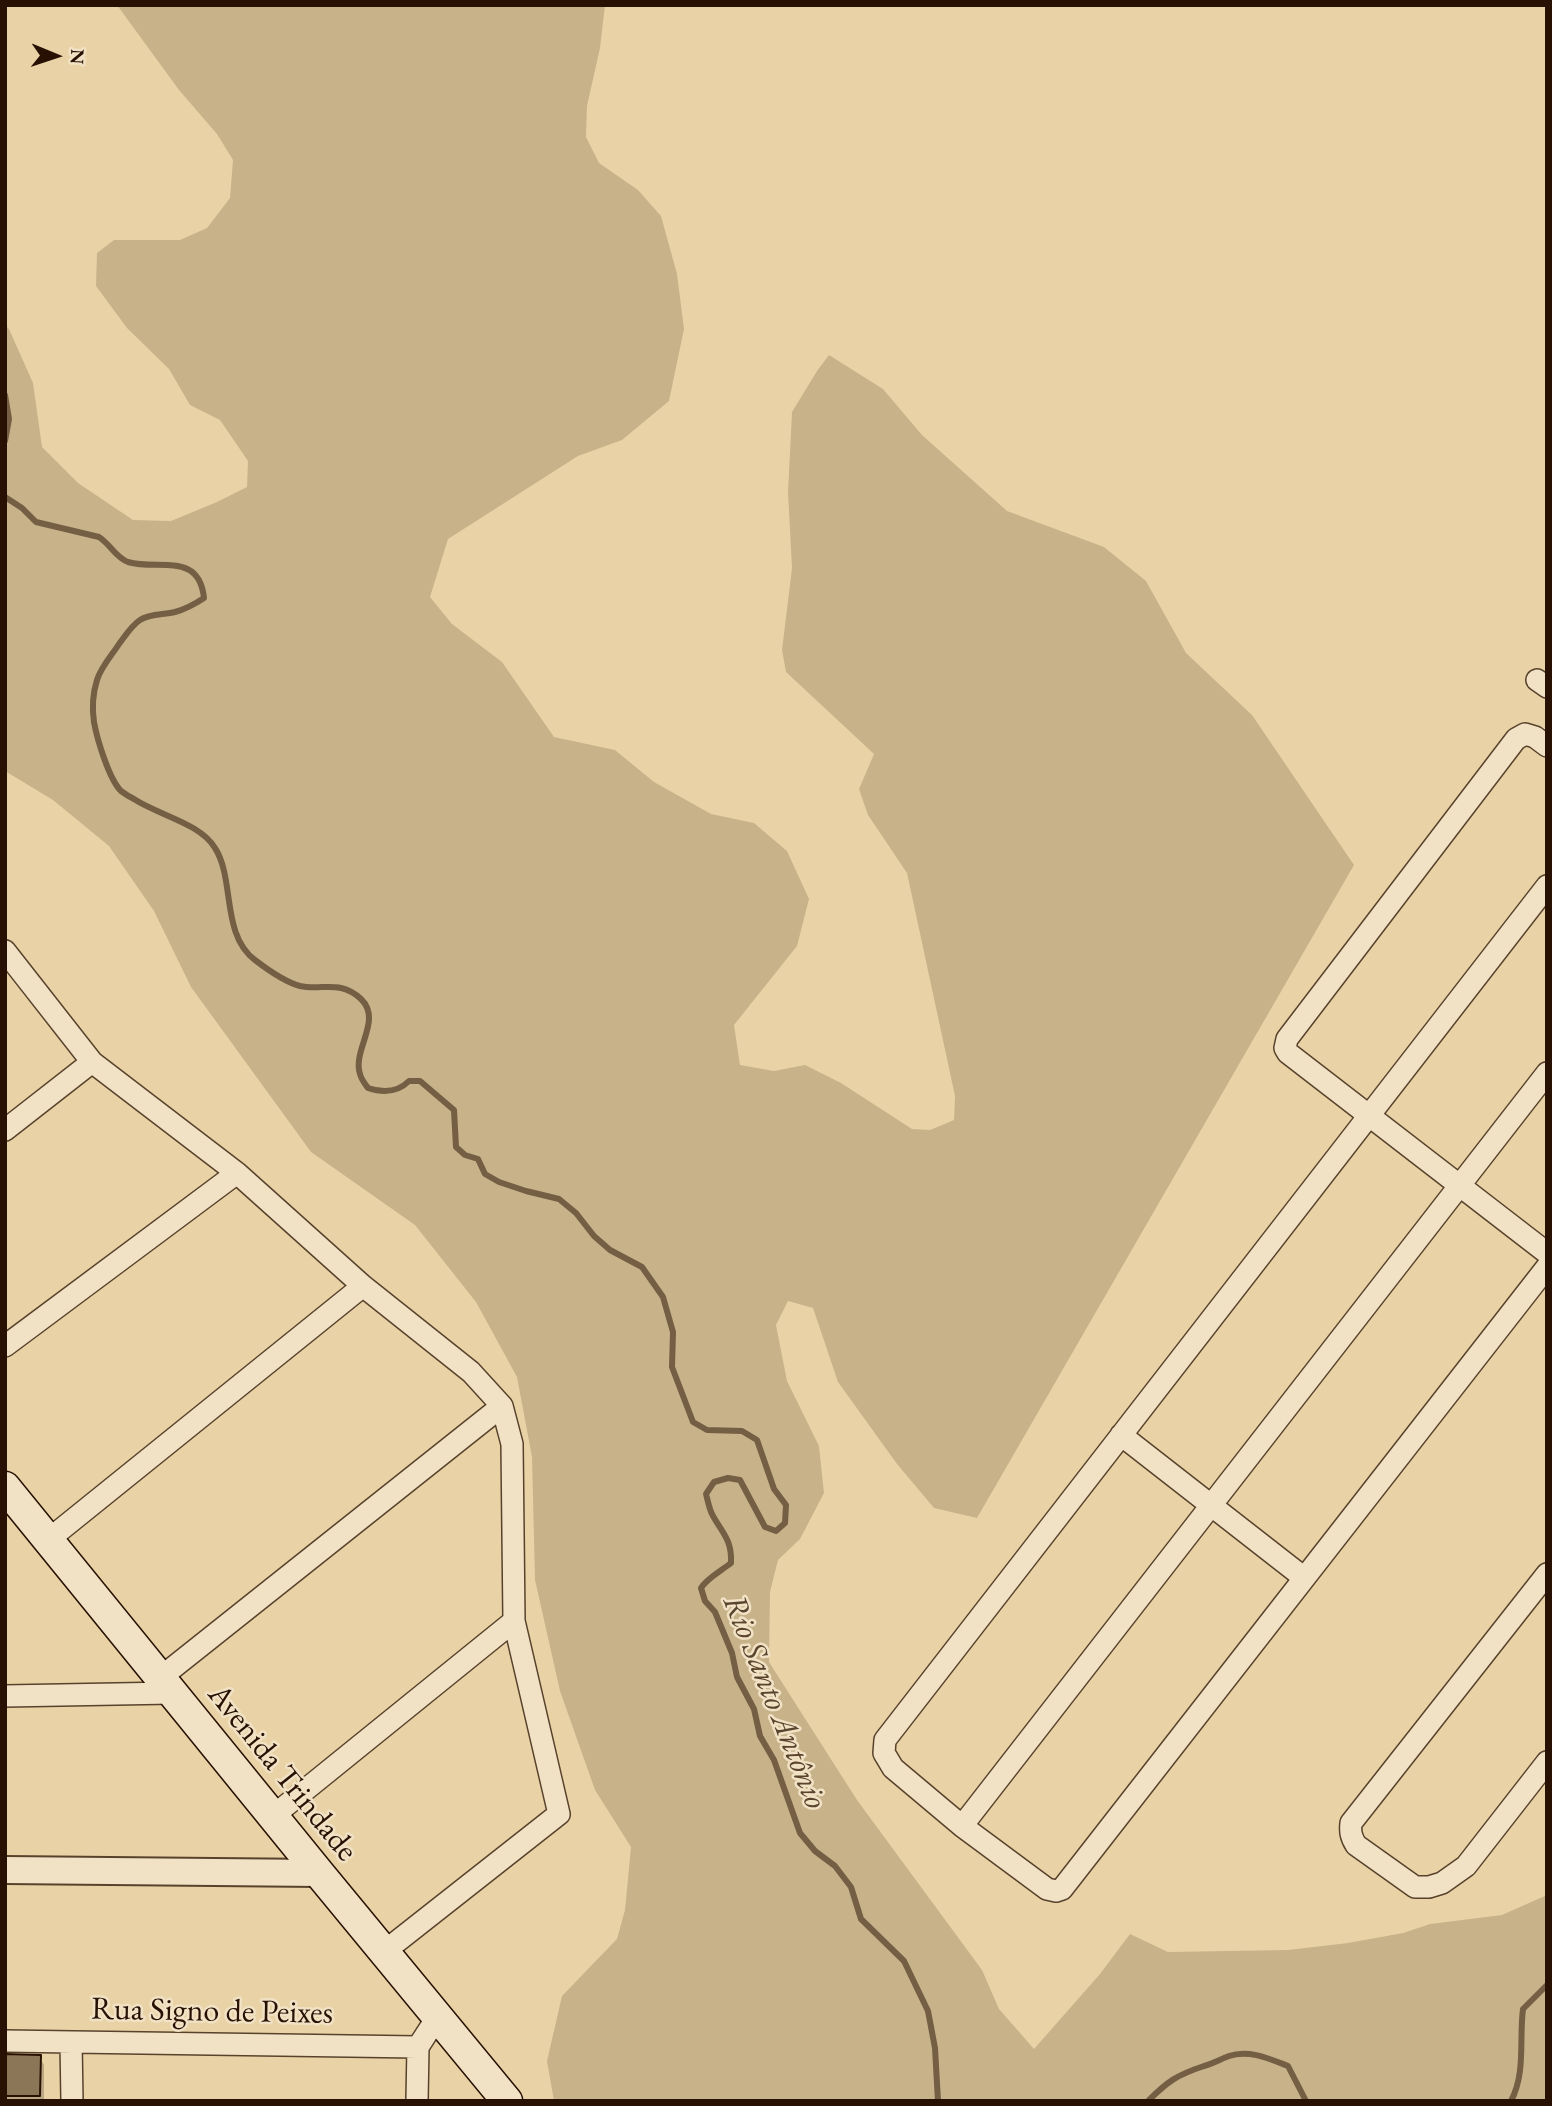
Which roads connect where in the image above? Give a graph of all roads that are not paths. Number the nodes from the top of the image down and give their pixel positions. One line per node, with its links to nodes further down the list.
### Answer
1 (1547, 746): 6 (street)
2 (1547, 886): 6 (street)
3 (5, 951): 4 (street)
4 (92, 1062): 7 (street); 8 (street)
5 (1547, 1073): 9 (street)
6 (1369, 1116): 9 (street); 15 (street)
7 (5, 1130)
8 (237, 1174): 12 (street); 13 (street)
9 (1459, 1185): 10 (street); 17 (street)
10 (1547, 1253)
11 (1547, 1266): 20 (street)
12 (363, 1286): 14 (street); 18 (street)
13 (5, 1346)
14 (502, 1406): 21 (street); 22 (street)
15 (1121, 1436): 17 (street); 26 (street)
16 (5, 1487): 18 (main road, Avenida Trindade)
17 (1211, 1506): 20 (street); 26 (street)
18 (48, 1540): 22 (main road, Avenida Trindade)
19 (1547, 1574): 24 (street)
20 (1303, 1577): 26 (street)
21 (514, 1620): 25 (street); 29 (street)
22 (166, 1686): 23 (street); 25 (main road, Avenida Trindade)
23 (5, 1696)
24 (1547, 1762)
25 (273, 1816): 28 (main road, Avenida Trindade)
26 (962, 1826)
27 (5, 1870): 28 (street)
28 (319, 1873): 29 (main road, Avenida Trindade)
29 (385, 1951): 30 (main road, Avenida Trindade)
30 (438, 2015): 33 (street); 36 (main road, Avenida Trindade)
31 (5, 2041): 32 (street, Rua Signo de Peixes)
32 (71, 2042): 33 (street, Rua Signo de Peixes); 34 (street)
33 (418, 2047): 35 (street)
34 (72, 2101)
35 (417, 2101)
36 (507, 2101)

